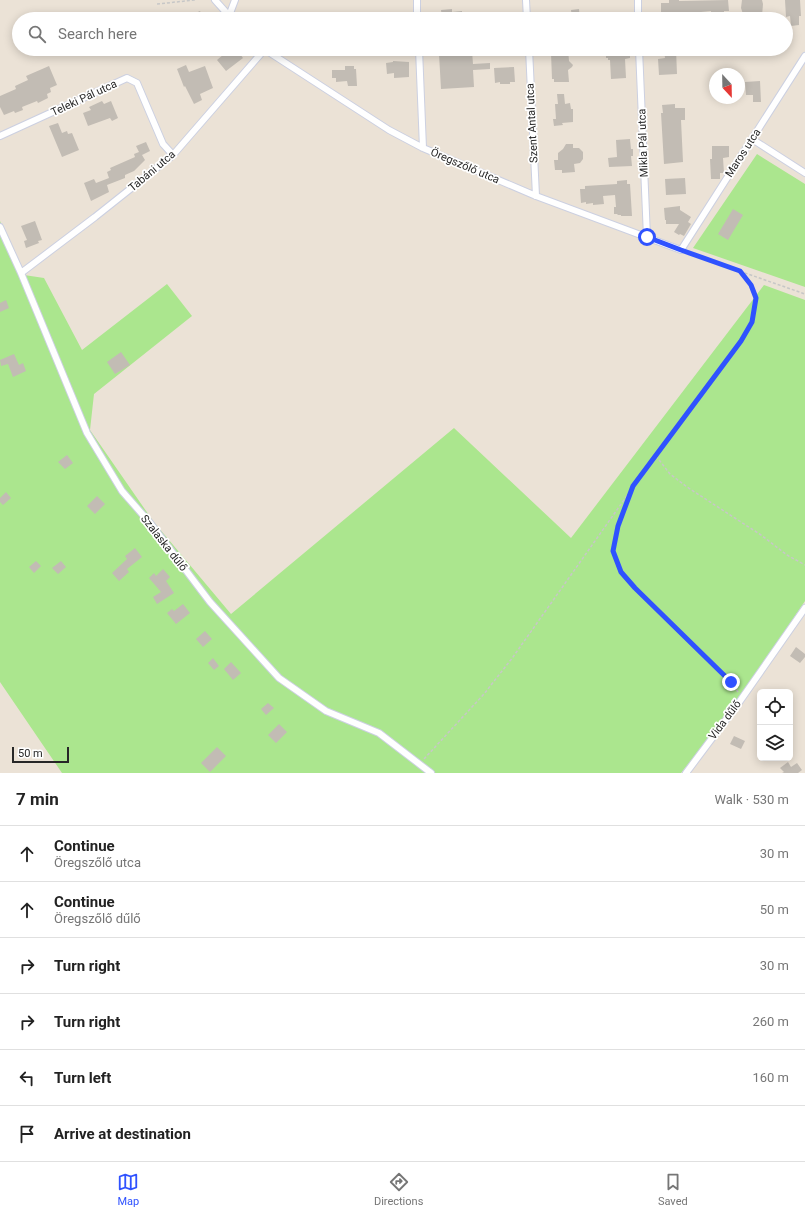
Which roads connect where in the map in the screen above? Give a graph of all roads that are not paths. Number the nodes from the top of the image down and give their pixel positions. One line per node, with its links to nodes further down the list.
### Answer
1 (215, 0): 6 (street)
2 (235, 0): 7 (street)
3 (417, 0): 8 (street)
4 (526, 0): 9 (street)
5 (638, 0): 10 (street)
6 (226, 12)
7 (232, 12)
8 (417, 12)
9 (527, 12)
10 (638, 12)
11 (258, 56): 21 (street, Tabáni utca)
12 (275, 56): 20 (street, Öregszőlő utca)
13 (419, 56): 20 (street)
14 (529, 56): 23 (street, Szent Antal utca)
15 (639, 56): 25 (street, Mikla Pál utca)
16 (805, 56): 17 (street, Maros utca)
17 (803, 65): 19 (street, Maros utca)
18 (0, 136): 21 (street, Teleki Pál utca)
19 (752, 139): 22 (street); 26 (street, Maros utca)
20 (423, 148): 23 (street, Öregszőlő utca)
21 (173, 155): 27 (street, Tabáni utca)
22 (805, 173)
23 (536, 196): 25 (street, Öregszőlő utca)
24 (0, 227): 27 (street, Szalaska dűlő)
25 (647, 237): 26 (street, Öregszőlő utca)
26 (681, 250)
27 (21, 273): 29 (street, Szalaska dűlő)
28 (805, 608): 31 (street, Vida dűlő)
29 (422, 769): 30 (street, Szalaska dűlő)
30 (431, 773)
31 (686, 773)

